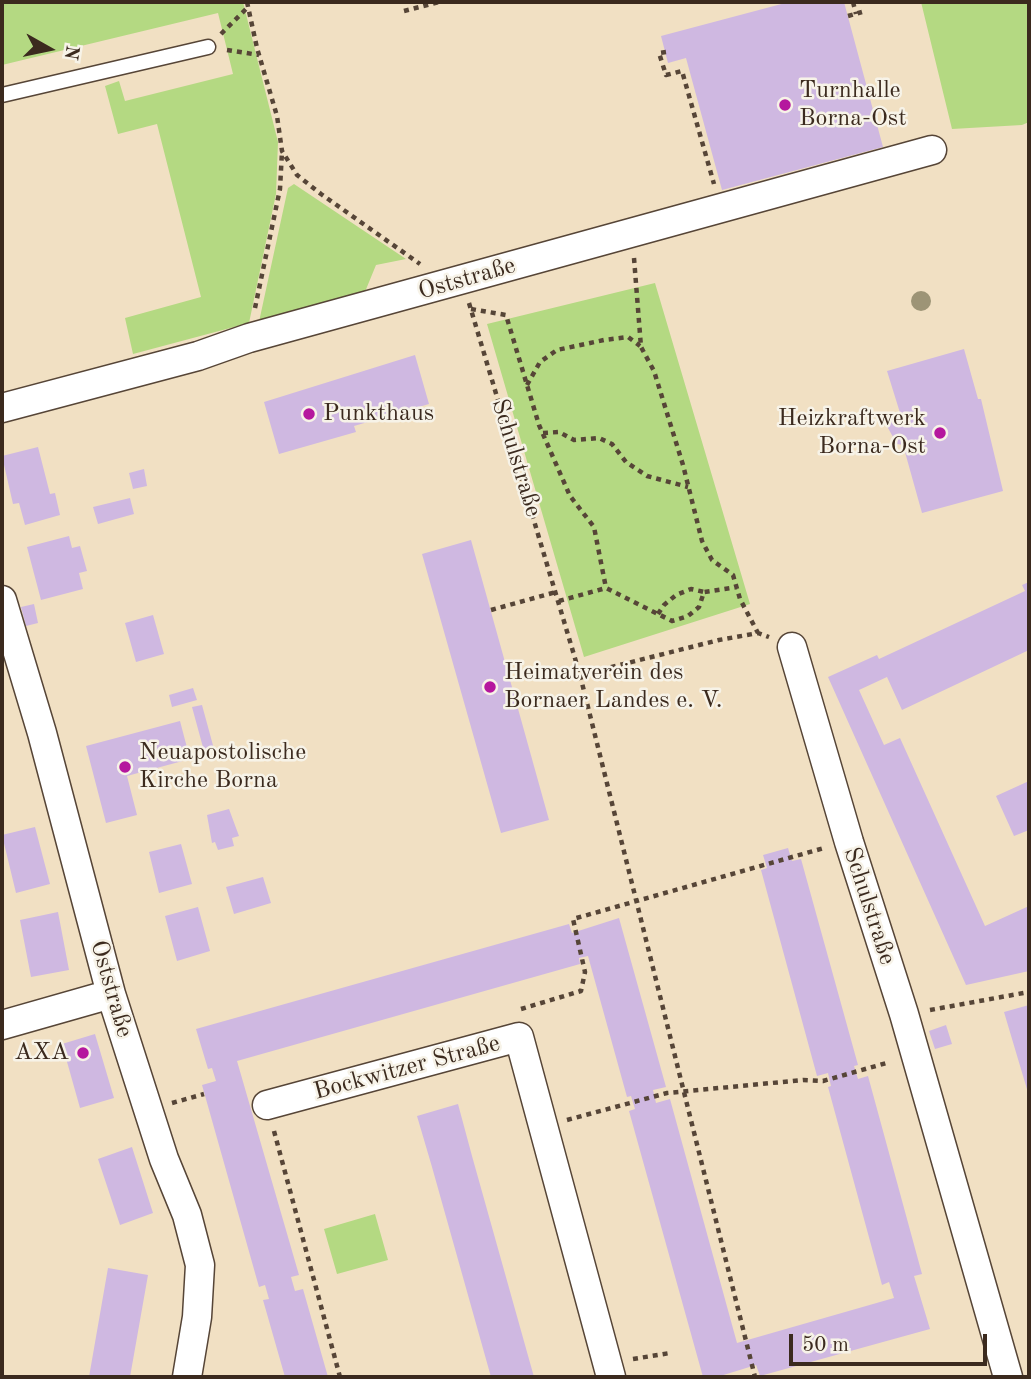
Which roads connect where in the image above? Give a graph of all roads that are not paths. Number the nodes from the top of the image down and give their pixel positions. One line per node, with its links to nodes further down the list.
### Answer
1 (208, 47): 2 (lane)
2 (2, 95)
3 (932, 150): 4 (street, Oststraße)
4 (2, 408)
5 (2, 600): 7 (street, Oststraße)
6 (792, 647): 12 (street, Schulstraße)
7 (111, 994): 8 (street); 11 (street, Oststraße)
8 (2, 1025)
9 (267, 1105): 10 (street, Bockwitzer Straße)
10 (609, 1371)
11 (187, 1377)
12 (1008, 1377)

